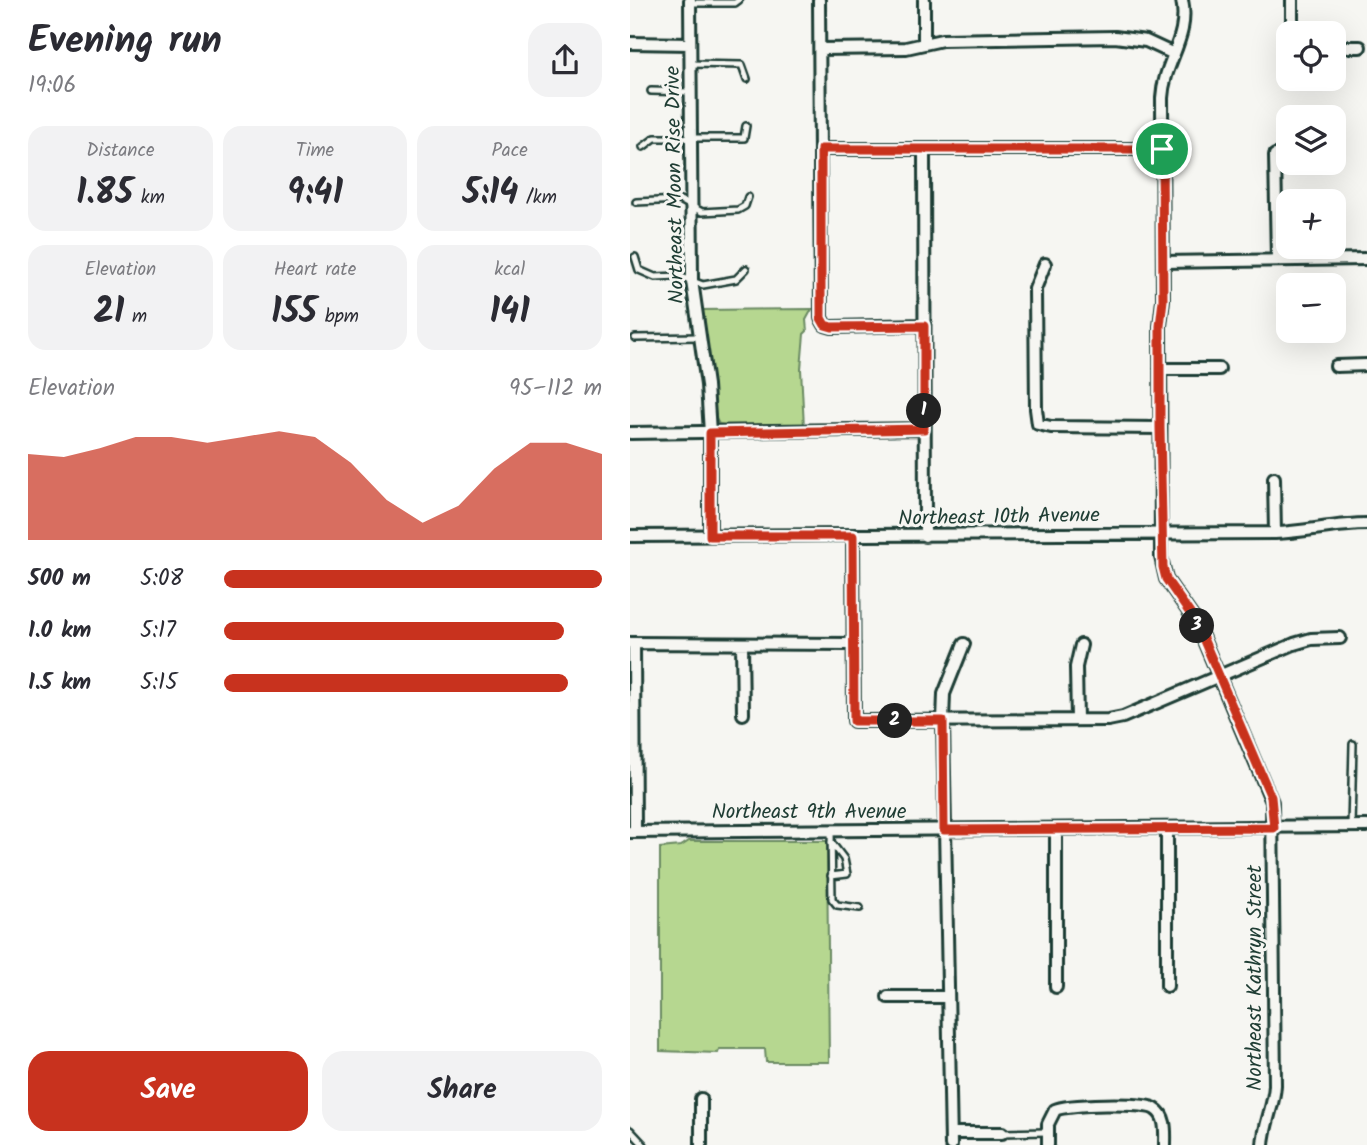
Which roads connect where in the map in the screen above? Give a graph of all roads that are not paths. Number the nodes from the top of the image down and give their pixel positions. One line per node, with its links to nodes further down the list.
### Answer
1 (739, 0): 6 (lane)
2 (819, 0): 13 (street)
3 (924, 0): 9 (street)
4 (1182, 0): 14 (street, Northeast Kathryn Street)
5 (1292, 0): 7 (street)
6 (690, 1): 10 (street, Northeast Moon Rise Drive)
7 (1292, 21)
8 (630, 43): 10 (street)
9 (924, 43): 13 (street); 14 (street)
10 (690, 44): 15 (street, Northeast Moon Rise Drive)
11 (1346, 47): 12 (street)
12 (1360, 47)
13 (820, 49): 22 (street)
14 (1174, 54): 24 (street, Northeast Kathryn Street)
15 (690, 64): 16 (lane); 18 (street, Northeast Moon Rise Drive)
16 (747, 79)
17 (651, 91): 18 (lane)
18 (691, 92): 20 (street, Northeast Moon Rise Drive)
19 (746, 127): 20 (lane)
20 (691, 140): 21 (lane); 28 (street, Northeast Moon Rise Drive)
21 (643, 146)
22 (821, 149): 23 (street); 36 (street)
23 (924, 149): 24 (street); 36 (street)
24 (1162, 149): 32 (street, Northeast Kathryn Street)
25 (1275, 155): 30 (street)
26 (748, 197): 28 (lane)
27 (636, 202): 28 (lane)
28 (691, 206): 35 (street, Northeast Moon Rise Drive)
29 (635, 257): 35 (lane)
30 (1277, 260): 31 (street); 32 (street)
31 (1367, 260)
32 (1163, 262): 41 (street, Northeast Kathryn Street)
33 (1045, 264): 43 (street)
34 (746, 269): 35 (lane)
35 (692, 281): 37 (street, Northeast Moon Rise Drive)
36 (924, 326): 44 (street)
37 (699, 337): 38 (lane); 46 (street, Northeast Moon Rise Drive)
38 (635, 338)
39 (1367, 365): 40 (street)
40 (1336, 366)
41 (1160, 369): 42 (street); 43 (street, Northeast Kathryn Street)
42 (1219, 369)
43 (1160, 428): 49 (street, Northeast Kathryn Street)
44 (924, 429): 46 (street); 54 (street)
45 (630, 433): 46 (street)
46 (710, 433): 52 (street, Northeast Moon Rise Drive)
47 (1274, 478): 50 (street)
48 (1367, 524): 50 (street, Northeast 10th Avenue)
49 (1161, 533): 50 (street, Northeast 10th Avenue); 54 (street, Northeast 10th Avenue); 61 (street, Northeast Kathryn Street)
50 (1275, 533)
51 (630, 536): 52 (street, Northeast 10th Avenue)
52 (710, 536): 53 (street, Northeast 10th Avenue)
53 (853, 536): 54 (street, Northeast 10th Avenue); 58 (street)
54 (925, 536)
55 (1340, 638): 61 (street)
56 (632, 643): 57 (street); 73 (street)
57 (743, 643): 58 (street); 62 (street)
58 (854, 643): 64 (street)
59 (964, 644): 64 (street)
60 (1081, 645): 63 (street)
61 (1219, 676): 63 (street); 69 (street, Northeast Kathryn Street)
62 (743, 714)
63 (1077, 720): 64 (street)
64 (943, 721): 72 (street)
65 (1353, 744): 67 (lane)
66 (1367, 826): 67 (street, Northeast 9th Avenue)
67 (1351, 827): 69 (street, Northeast 9th Avenue)
68 (1167, 828): 69 (street, Northeast 9th Avenue); 70 (street, Northeast 9th Avenue); 77 (street)
69 (1274, 828): 90 (street, Northeast Kathryn Street)
70 (1056, 829): 72 (street, Northeast 9th Avenue); 78 (street)
71 (831, 830): 72 (street, Northeast 9th Avenue); 73 (street, Northeast 9th Avenue); 74 (lane)
72 (944, 830): 80 (street)
73 (633, 832)
74 (831, 842): 75 (lane); 75 (lane)
75 (831, 876): 76 (lane)
76 (860, 908)
77 (1167, 986)
78 (1056, 987)
79 (888, 998): 80 (street)
80 (948, 998): 85 (street)
81 (701, 1099): 87 (street)
82 (630, 1130): 86 (lane)
83 (1048, 1132): 84 (lane); 88 (street); 89 (street)
84 (1002, 1133): 85 (street)
85 (951, 1139)
86 (644, 1145)
87 (701, 1145)
88 (1048, 1145)
89 (1165, 1145)
90 (1264, 1145)

